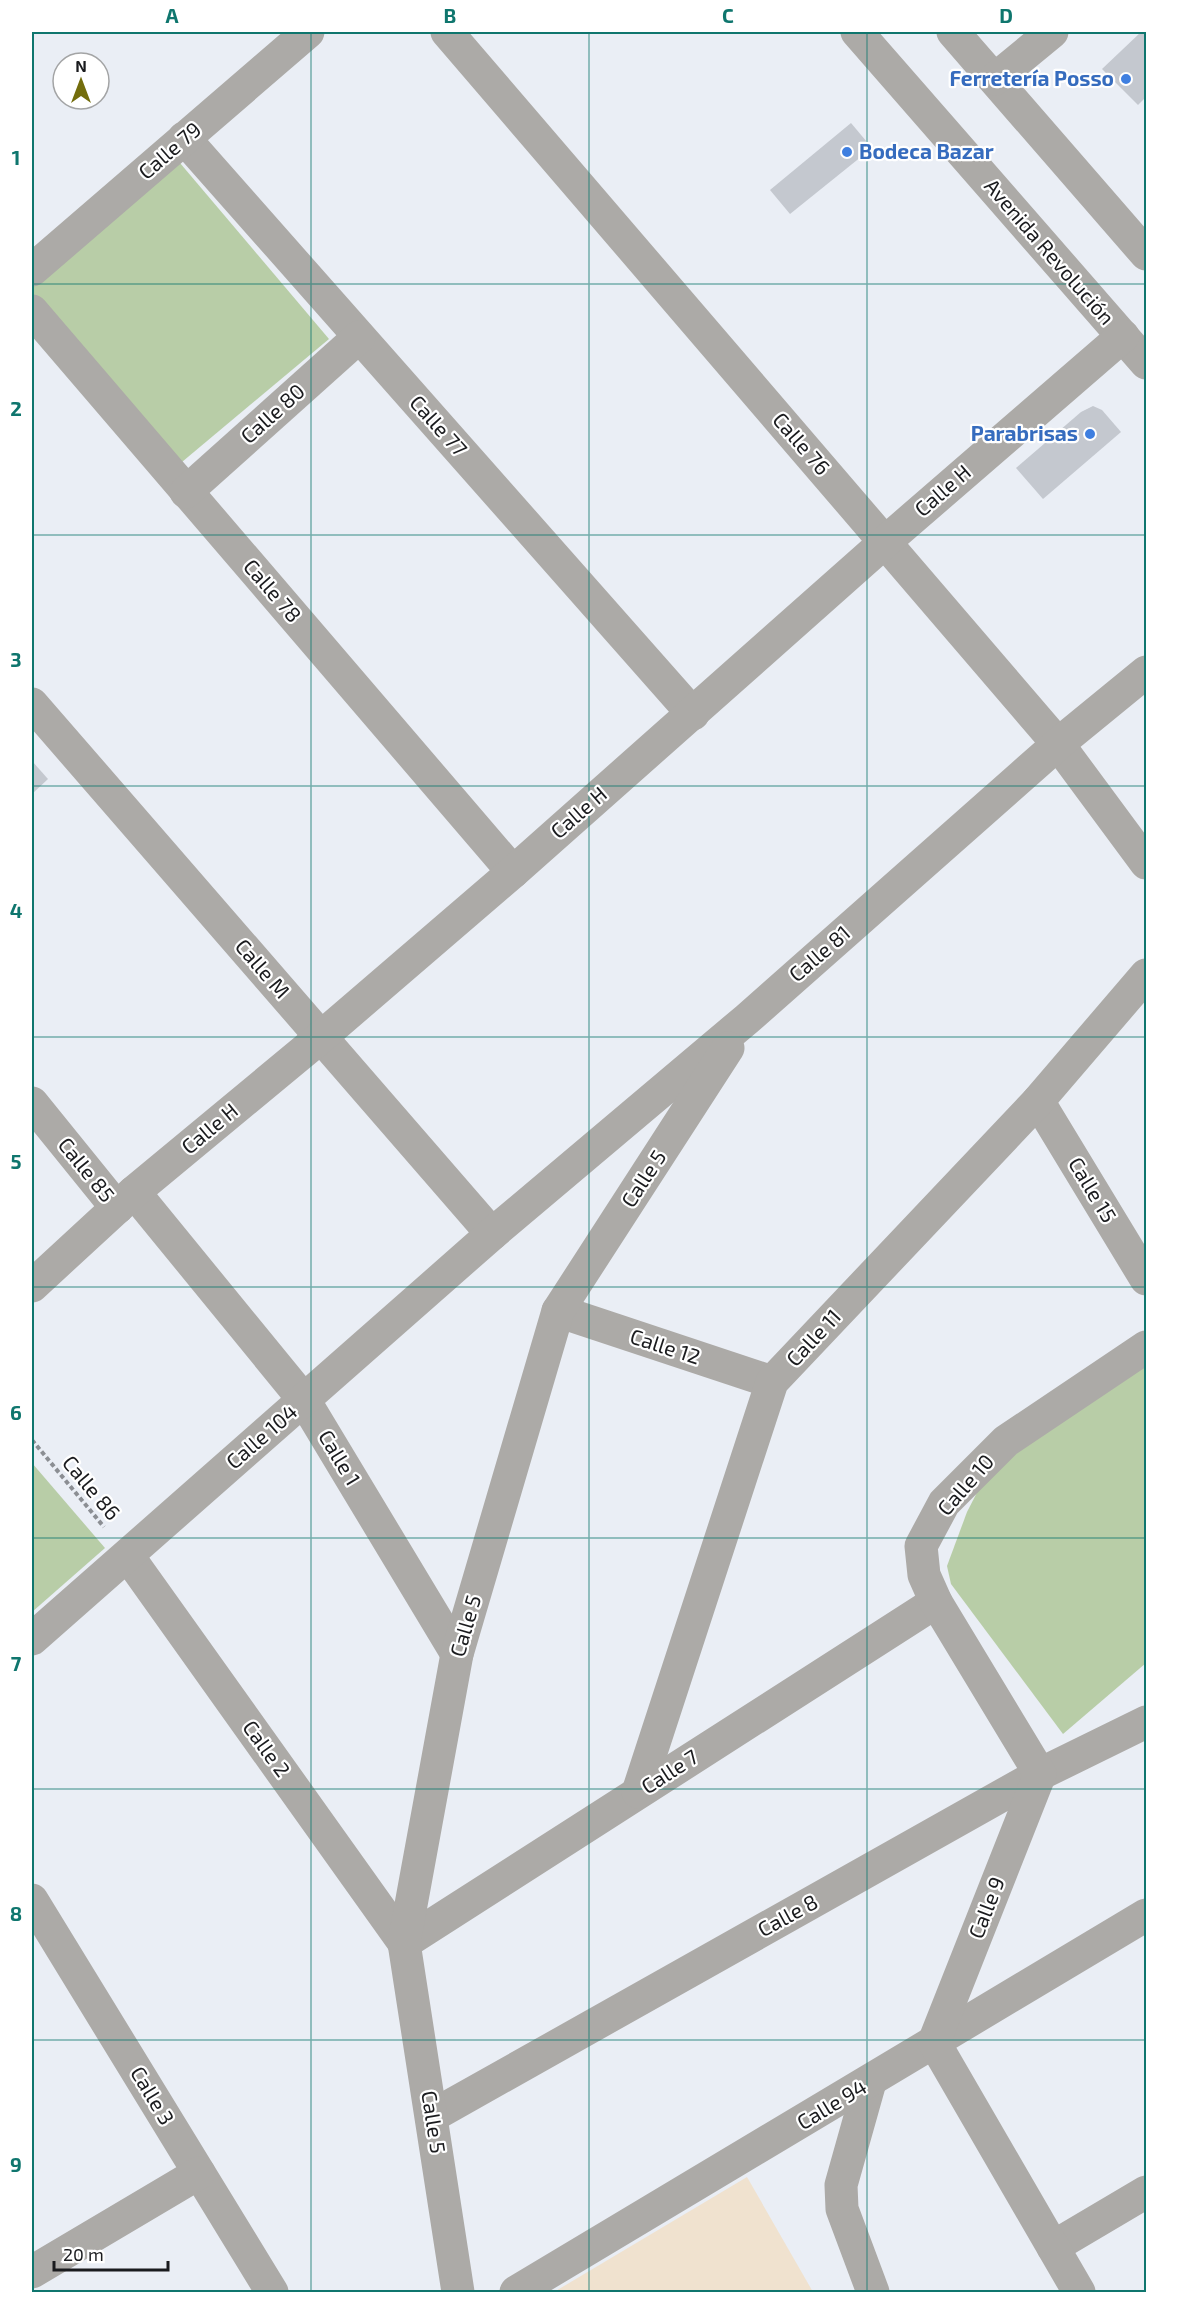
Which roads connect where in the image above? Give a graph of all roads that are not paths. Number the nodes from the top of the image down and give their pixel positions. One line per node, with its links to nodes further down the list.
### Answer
1 (308, 32): 7 (street, Calle 79)
2 (447, 32): 15 (street, Calle 76)
3 (857, 32): 11 (street, Avenida Revolución)
4 (953, 32): 6 (street)
5 (1052, 32): 6 (street)
6 (995, 79): 8 (street)
7 (184, 138): 9 (street, Calle 79); 12 (street, Calle 77)
8 (1146, 254)
9 (32, 270)
10 (32, 311): 14 (street, Calle 78)
11 (1123, 336): 13 (street, Avenida Revolución); 15 (street, Calle H)
12 (359, 337): 14 (street, Calle 80); 18 (street, Calle 77)
13 (1146, 363)
14 (186, 492): 21 (street, Calle 78)
15 (885, 542): 18 (street, Calle H); 19 (street, Calle 76)
16 (1146, 672): 19 (street, Calle 81)
17 (32, 704): 24 (street, Calle M)
18 (693, 714): 21 (street, Calle H)
19 (1058, 744): 20 (street, Calle 76); 23 (street, Calle 81)
20 (1146, 863)
21 (513, 872): 24 (street, Calle H)
22 (1146, 975): 25 (street, Calle 11)
23 (747, 1019): 28 (street, Calle 81); 31 (street, Calle 5)
24 (321, 1037): 27 (street, Calle H); 28 (street, Calle M)
25 (1038, 1101): 29 (street, Calle 15); 33 (street, Calle 11)
26 (32, 1103): 27 (street, Calle 85)
27 (126, 1200): 30 (street, Calle H); 34 (street, Calle 1)
28 (492, 1234): 34 (street, Calle 104)
29 (1146, 1279)
30 (32, 1286)
31 (558, 1311): 33 (street, Calle 12); 38 (street, Calle 5)
32 (1146, 1347): 36 (street, Calle 10)
33 (772, 1382): 41 (street, Calle 11)
34 (304, 1400): 35 (street, Calle 104); 38 (street, Calle 1)
35 (128, 1556): 37 (street, Calle 104); 44 (street, Calle 2)
36 (936, 1602): 40 (street, Calle 10); 41 (street, Calle 7)
37 (32, 1639)
38 (457, 1654): 44 (street, Calle 5)
39 (1146, 1722): 40 (street, Calle 8)
40 (1040, 1774): 45 (street, Calle 9); 47 (street, Calle 8)
41 (638, 1792): 44 (street, Calle 7)
42 (32, 1900): 48 (street, Calle 3)
43 (1146, 1915): 45 (street, Calle 94)
44 (404, 1943): 47 (street, Calle 5)
45 (934, 2042): 46 (street, Calle 94); 50 (street)
46 (870, 2082): 54 (street, Calle 94); 55 (street)
47 (432, 2116): 53 (street, Calle 5)
48 (199, 2173): 51 (street); 52 (street, Calle 3)
49 (1146, 2192): 50 (street)
50 (1053, 2247): 56 (street)
51 (32, 2272)
52 (272, 2292)
53 (458, 2292)
54 (516, 2292)
55 (873, 2292)
56 (1079, 2292)

